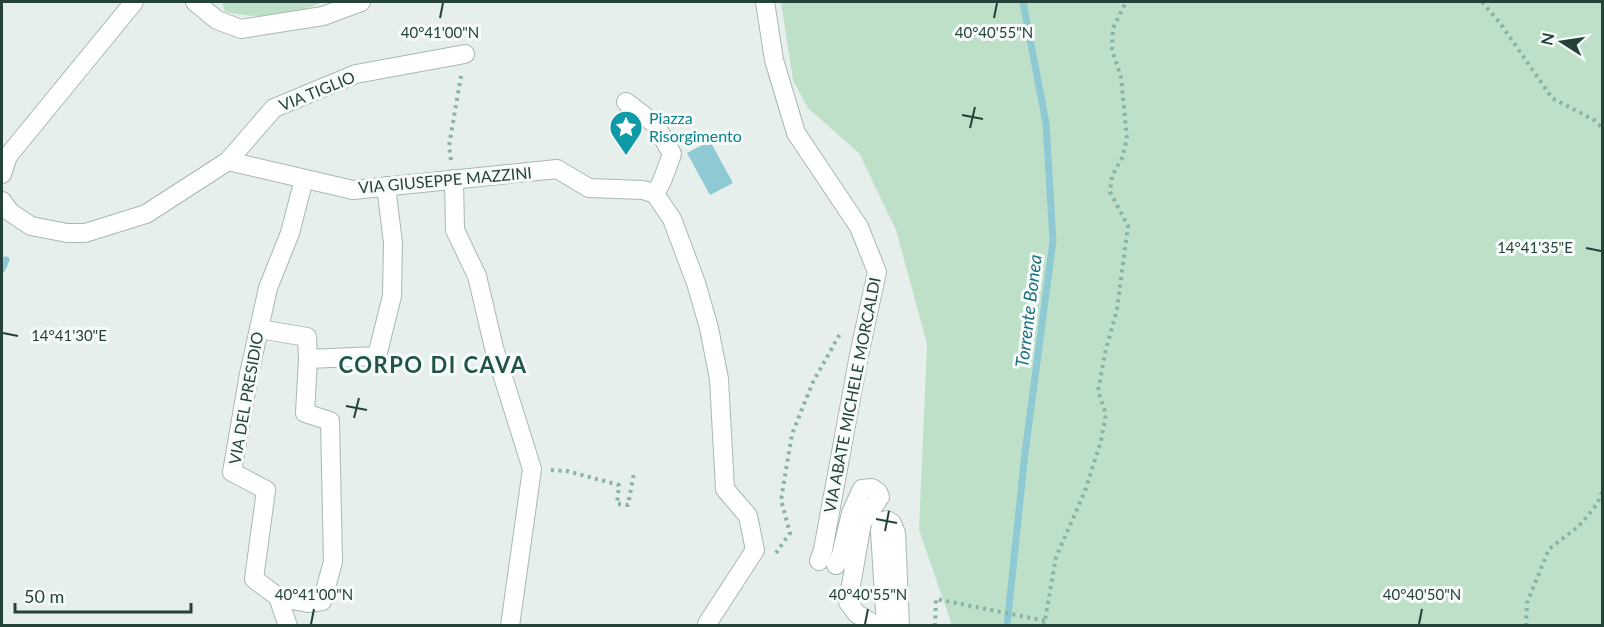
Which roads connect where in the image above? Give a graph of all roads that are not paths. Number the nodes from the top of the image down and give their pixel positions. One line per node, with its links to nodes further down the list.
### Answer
1 (134, 2): 8 (street)
2 (195, 2): 3 (street)
3 (361, 2)
4 (765, 2): 20 (street, VIA ABATE MICHELE MORCALDI)
5 (465, 54): 7 (street, VIA TIGLIO)
6 (626, 102): 12 (street)
7 (228, 161): 9 (street, VIA GIUSEPPE MAZZINI); 13 (street, VIA TIGLIO)
8 (2, 174)
9 (304, 179): 11 (street, VIA GIUSEPPE MAZZINI); 14 (street, VIA DEL PRESIDIO)
10 (454, 179): 11 (street, VIA GIUSEPPE MAZZINI); 12 (street, VIA GIUSEPPE MAZZINI); 19 (street)
11 (386, 186): 15 (street)
12 (655, 194): 17 (street)
13 (2, 201)
14 (259, 329): 15 (street); 16 (street, VIA DEL PRESIDIO)
15 (308, 359): 16 (street)
16 (278, 597): 18 (street)
17 (707, 624)
18 (288, 626)
19 (510, 626)
20 (877, 626)
21 (886, 626): 22 (street)
22 (900, 626)

